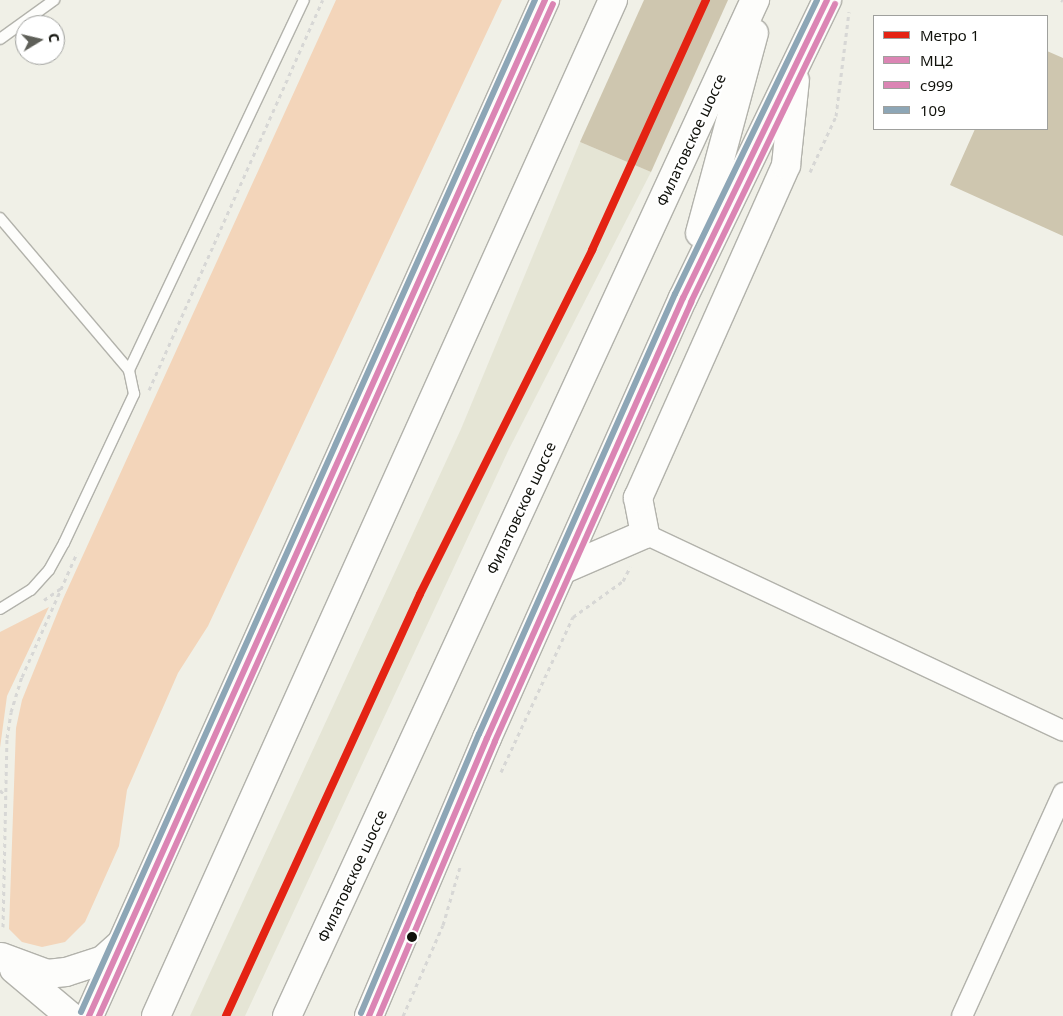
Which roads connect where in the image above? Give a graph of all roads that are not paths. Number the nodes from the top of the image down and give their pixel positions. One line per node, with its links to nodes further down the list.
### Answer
1 (54, 0): 10 (lane)
2 (304, 0): 14 (lane)
3 (545, 0): 9 (main road)
4 (551, 0): 9 (main road)
5 (613, 0): 24 (main road)
6 (755, 0): 25 (main road, Филатовское шоссе)
7 (763, 0): 13 (main road)
8 (827, 0): 11 (main road)
9 (530, 32): 20 (main road)
10 (0, 39)
11 (798, 62): 13 (main road); 15 (main road)
12 (0, 218): 14 (lane)
13 (683, 298): 16 (main road)
14 (129, 370): 17 (lane)
15 (645, 534): 16 (main road); 18 (street)
16 (562, 570): 26 (main road)
17 (0, 609)
18 (1063, 731)
19 (1063, 793): 27 (street)
20 (121, 944): 21 (main road); 23 (main road)
21 (0, 957): 22 (main road)
22 (70, 1016)
23 (89, 1016)
24 (156, 1016)
25 (287, 1016)
26 (369, 1016)
27 (962, 1016)

